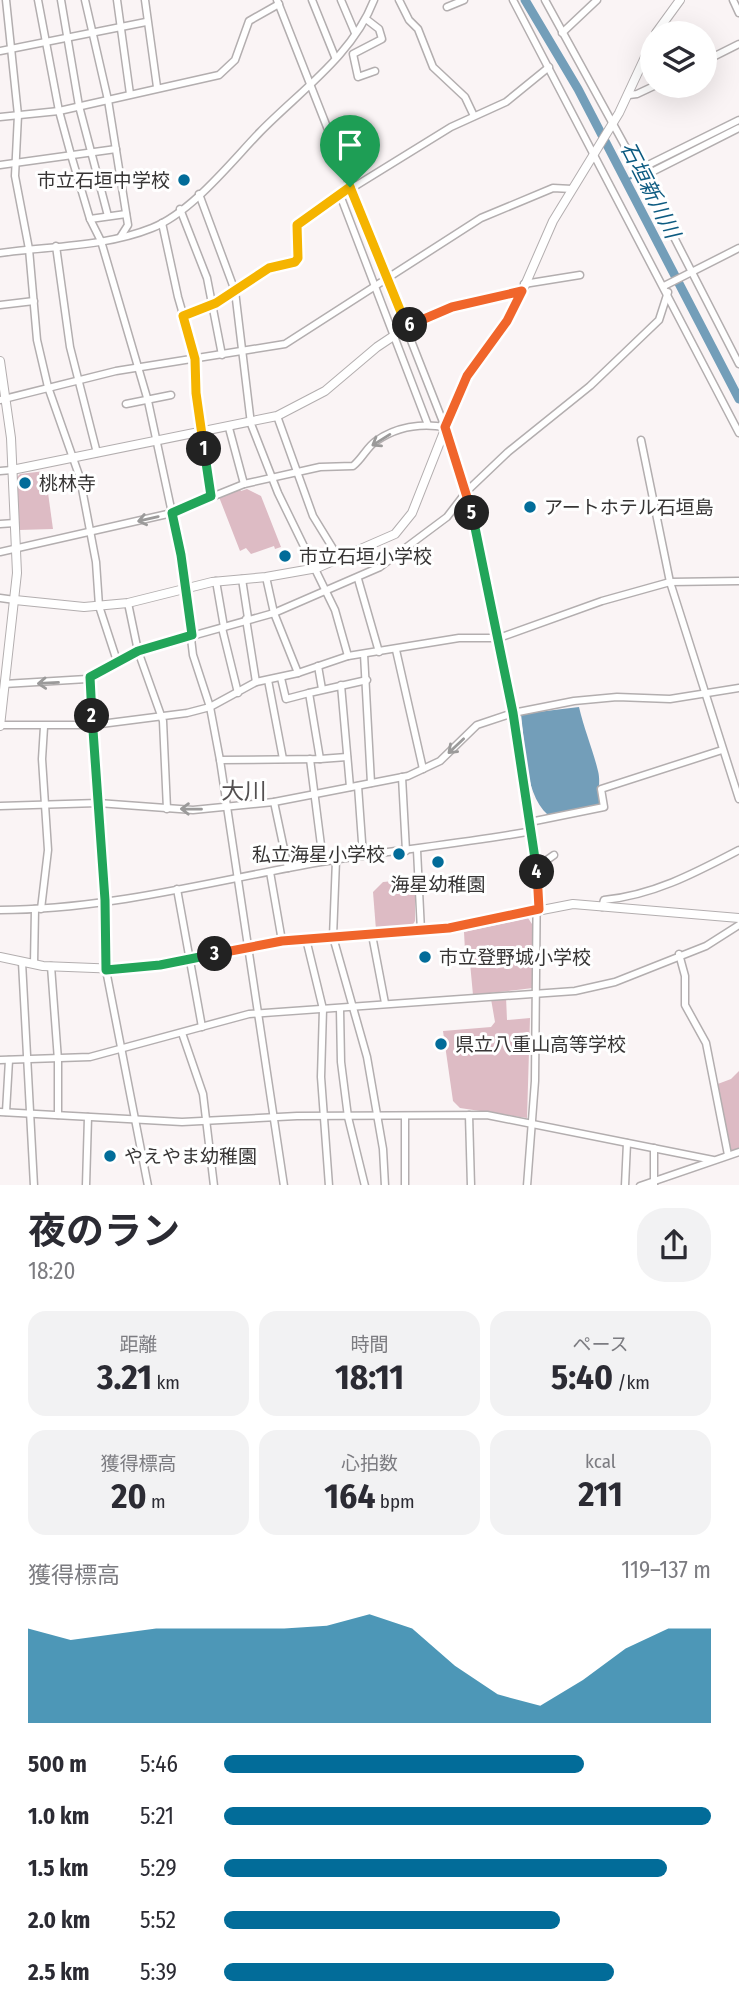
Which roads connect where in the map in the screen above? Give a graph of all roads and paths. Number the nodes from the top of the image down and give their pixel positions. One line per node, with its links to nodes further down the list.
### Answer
1 (6, 0): 30 (street)
2 (38, 0): 28 (street)
3 (61, 0): 27 (street)
4 (85, 0): 24 (street)
5 (117, 0): 23 (street)
6 (145, 0): 22 (street)
7 (312, 0): 33 (street)
8 (341, 0): 25 (street)
9 (374, 0): 20 (street)
10 (399, 0): 46 (street)
11 (464, 0): 18 (street)
12 (513, 0): 34 (street)
13 (545, 0): 26 (street)
14 (597, 0): 26 (street)
15 (680, 0): 21 (main road)
16 (733, 0): 19 (street)
17 (278, 2): 37 (street); 38 (street)
18 (447, 7)
19 (739, 13)
20 (366, 19): 25 (street); 36 (street)
21 (665, 21)
22 (146, 22): 23 (street); 38 (street)
23 (120, 26): 24 (street); 40 (street)
24 (92, 30): 27 (street); 42 (street)
25 (355, 33): 33 (street)
26 (562, 33): 50 (street)
27 (68, 35): 28 (street); 43 (street)
28 (46, 40): 30 (street); 44 (street)
29 (739, 44): 32 (street)
30 (10, 49): 31 (street); 45 (street)
31 (0, 51)
32 (717, 55)
33 (335, 57): 37 (street)
34 (549, 67): 46 (street); 53 (street)
35 (640, 69): 41 (main road)
36 (375, 71)
37 (311, 86): 59 (street); 61 (street)
38 (157, 87): 40 (street)
39 (640, 92): 41 (street)
40 (130, 94): 42 (street)
41 (629, 94): 50 (main road)
42 (108, 100): 43 (street); 51 (street)
43 (79, 106): 44 (street); 52 (street)
44 (59, 111): 45 (street); 54 (street)
45 (18, 115): 47 (street); 55 (street)
46 (474, 116): 59 (street)
47 (0, 117)
48 (739, 120): 57 (street)
49 (739, 128): 58 (street)
50 (609, 129): 53 (main road); 57 (street)
51 (116, 149): 52 (street); 64 (street)
52 (91, 152): 54 (street); 65 (street)
53 (595, 153): 60 (main road); 81 (street)
54 (71, 155): 55 (street); 66 (street)
55 (17, 163): 56 (street); 74 (street)
56 (0, 165)
57 (638, 170): 58 (street)
58 (642, 177): 76 (street)
59 (350, 187): 62 (street); 78 (street)
60 (572, 188): 78 (street); 80 (main road)
61 (199, 194): 63 (street); 82 (street)
62 (340, 195): 79 (street); 82 (street)
63 (180, 209): 67 (street); 84 (street)
64 (126, 214): 65 (street); 68 (street)
65 (108, 216): 66 (street)
66 (90, 219): 71 (street)
67 (162, 223): 69 (street); 86 (street)
68 (128, 225): 69 (street); 70 (street)
69 (144, 231): 70 (street)
70 (117, 238): 71 (street)
71 (101, 241): 72 (street); 94 (street)
72 (56, 246): 74 (street); 95 (street)
73 (739, 248): 76 (street)
74 (29, 249): 75 (street); 83 (street)
75 (0, 253)
76 (690, 273): 81 (street); 93 (street)
77 (580, 275): 80 (street)
78 (388, 279): 79 (street); 87 (street)
79 (375, 285): 88 (street); 89 (street)
80 (523, 287): 87 (main road); 104 (main road)
81 (668, 287): 107 (street); 117 (street)
82 (234, 291): 84 (street); 89 (street)
83 (34, 301): 85 (street); 96 (street)
84 (214, 304): 86 (street); 90 (street)
85 (0, 305)
86 (183, 316): 91 (street)
87 (407, 327): 88 (main road); 104 (street)
88 (392, 336): 101 (main road); 103 (street)
89 (242, 353): 90 (street); 102 (street)
90 (222, 355): 91 (street)
91 (195, 359): 94 (street); 106 (street)
92 (0, 361): 98 (main road)
93 (739, 364)
94 (137, 368): 95 (street); 99 (street)
95 (79, 380): 96 (street); 110 (street)
96 (48, 387): 98 (street); 111 (street)
97 (171, 396): 99 (street)
98 (2, 400): 112 (main road)
99 (148, 401): 100 (street); 109 (street)
100 (126, 404)
101 (277, 416): 102 (main road); 114 (street)
102 (251, 424): 105 (main road); 115 (street)
103 (428, 425): 104 (street); 114 (street, one-way to 114)
104 (445, 427): 117 (street); 125 (main road)
105 (229, 428): 106 (main road); 116 (street)
106 (203, 433): 109 (main road); 118 (street)
107 (739, 433)
108 (641, 440): 132 (street)
109 (157, 442): 110 (main road); 119 (street)
110 (97, 453): 111 (main road)
111 (74, 458): 112 (main road); 122 (street)
112 (12, 470): 113 (street); 120 (main road)
113 (0, 471)
114 (298, 471): 115 (street); 125 (street)
115 (272, 478): 116 (street); 126 (street)
116 (244, 484): 118 (street)
117 (467, 491): 129 (street); 143 (street)
118 (211, 496): 119 (street)
119 (172, 513): 122 (street, one-way to 122); 133 (street)
120 (15, 523): 121 (street); 123 (main road)
121 (0, 524)
122 (91, 533): 123 (street); 138 (street)
123 (17, 550): 124 (street); 136 (main road)
124 (0, 552)
125 (340, 560): 126 (main road)
126 (317, 568): 127 (main road); 134 (street)
127 (266, 577): 128 (main road); 139 (street)
128 (242, 579): 131 (main road); 140 (street)
129 (358, 579): 134 (street); 146 (street)
130 (739, 581): 132 (street)
131 (216, 582): 133 (main road); 141 (street)
132 (670, 582): 143 (street); 163 (street)
133 (185, 588): 137 (main road); 142 (street)
134 (327, 592): 139 (street); 148 (street)
135 (0, 598): 136 (street)
136 (15, 600): 138 (main road); 157 (main road)
137 (128, 603): 138 (main road); 145 (street)
138 (99, 606): 149 (street)
139 (274, 613): 140 (street); 151 (street)
140 (247, 618): 141 (street); 156 (street)
141 (223, 627): 142 (street); 161 (street)
142 (192, 635): 145 (street); 164 (street)
143 (499, 638): 144 (street); 165 (street)
144 (396, 650): 146 (street); 176 (street)
145 (138, 651): 149 (street); 166 (street)
146 (379, 652): 147 (street)
147 (364, 654): 148 (street); 155 (street)
148 (348, 656): 150 (street)
149 (117, 662): 152 (street)
150 (318, 666): 151 (street); 160 (street)
151 (298, 673): 153 (street)
152 (90, 677): 157 (street, one-way to 157); 168 (street)
153 (281, 678): 154 (street); 162 (street)
154 (268, 680): 156 (street); 172 (street)
155 (367, 680): 158 (street); 178 (street)
156 (256, 682): 161 (street)
157 (4, 684): 167 (main road)
158 (341, 685): 160 (street); 171 (street)
159 (739, 688): 163 (street)
160 (322, 689): 162 (street)
161 (237, 693): 164 (street)
162 (309, 693): 174 (street)
163 (705, 694): 165 (street); 170 (street)
164 (210, 707): 166 (street); 175 (street)
165 (513, 713): 176 (street, one-way to 176); 188 (street)
166 (160, 717): 168 (street); 186 (street)
167 (0, 725): 169 (street)
168 (93, 726): 169 (street); 183 (street)
169 (44, 727): 184 (street)
170 (722, 750): 181 (street); 188 (street)
171 (347, 757): 174 (street); 179 (street)
172 (283, 759): 173 (street); 175 (street)
173 (310, 759): 174 (street); 180 (street)
174 (320, 759)
175 (220, 760): 187 (street)
176 (423, 769): 177 (street)
177 (402, 777): 178 (street); 192 (street)
178 (371, 783): 179 (street)
179 (354, 786): 180 (street); 194 (street)
180 (313, 794): 182 (street); 196 (street)
181 (739, 799)
182 (274, 802): 187 (street); 198 (street)
183 (98, 803): 184 (street); 186 (street); 202 (street)
184 (45, 805): 185 (street); 204 (street)
185 (0, 806)
186 (167, 808): 187 (street, one-way to 186)
187 (226, 808): 200 (street)
188 (530, 822): 189 (street)
189 (532, 831): 190 (street); 197 (street)
190 (417, 850): 192 (street); 209 (street)
191 (739, 850): 203 (street)
192 (407, 852): 194 (street)
193 (554, 855): 197 (street)
194 (363, 856): 195 (street)
195 (336, 860): 196 (street); 211 (street)
196 (323, 861): 198 (street)
197 (537, 867): 205 (street)
198 (288, 868): 199 (street)
199 (270, 872): 200 (street); 213 (street)
200 (237, 878): 201 (street); 214 (street)
201 (177, 889): 202 (street); 217 (street)
202 (105, 900): 204 (street); 221 (street)
203 (602, 907): 205 (main road); 207 (main road)
204 (38, 909): 206 (street); 219 (street)
205 (539, 909): 209 (main road); 222 (street)
206 (0, 910)
207 (739, 918)
208 (739, 925): 215 (street)
209 (421, 931): 210 (main road)
210 (372, 935): 211 (main road); 223 (street)
211 (333, 937): 212 (main road); 226 (street)
212 (306, 939): 213 (main road); 224 (street)
213 (282, 941): 214 (main road)
214 (247, 947): 217 (main road); 227 (street)
215 (679, 954): 222 (street); 251 (street)
216 (0, 957): 218 (main road)
217 (188, 960): 221 (main road); 228 (street)
218 (22, 962): 219 (main road); 233 (street)
219 (34, 964): 220 (main road)
220 (51, 966): 221 (main road); 234 (street)
221 (106, 970): 230 (street)
222 (537, 992): 223 (street); 247 (street)
223 (385, 1003): 226 (street)
224 (323, 1009): 225 (street); 227 (street); 239 (street)
225 (340, 1009): 226 (street); 243 (street)
226 (354, 1009): 244 (street)
227 (258, 1014): 228 (street); 242 (street)
228 (202, 1027): 229 (street)
229 (182, 1033): 230 (street); 246 (street)
230 (120, 1051): 234 (street); 245 (street)
231 (0, 1060): 232 (street)
232 (9, 1060): 233 (street); 235 (street)
233 (30, 1060): 234 (street); 236 (street)
234 (58, 1060): 237 (street)
235 (3, 1112): 236 (street)
236 (29, 1113): 237 (street); 254 (street)
237 (58, 1115): 241 (street)
238 (469, 1115): 240 (street); 247 (street); 263 (street)
239 (324, 1116): 242 (street); 243 (street); 259 (street)
240 (405, 1116): 244 (street); 262 (street)
241 (88, 1117): 245 (street); 255 (street)
242 (273, 1117): 246 (street); 258 (street)
243 (348, 1117): 244 (street); 260 (street)
244 (377, 1117): 261 (street)
245 (134, 1120): 246 (street); 256 (street)
246 (206, 1121): 257 (street)
247 (531, 1126): 248 (street); 264 (street)
248 (627, 1143): 249 (street); 265 (street)
249 (654, 1148): 252 (street); 253 (street)
250 (739, 1152): 251 (street)
251 (728, 1156): 252 (street)
252 (713, 1160): 253 (street)
253 (654, 1183): 266 (street)
254 (34, 1185)
255 (86, 1185)
256 (148, 1185)
257 (214, 1185)
258 (284, 1185)
259 (329, 1185)
260 (365, 1185)
261 (385, 1185)
262 (405, 1185)
263 (471, 1185)
264 (527, 1185)
265 (625, 1185)
266 (639, 1185)

